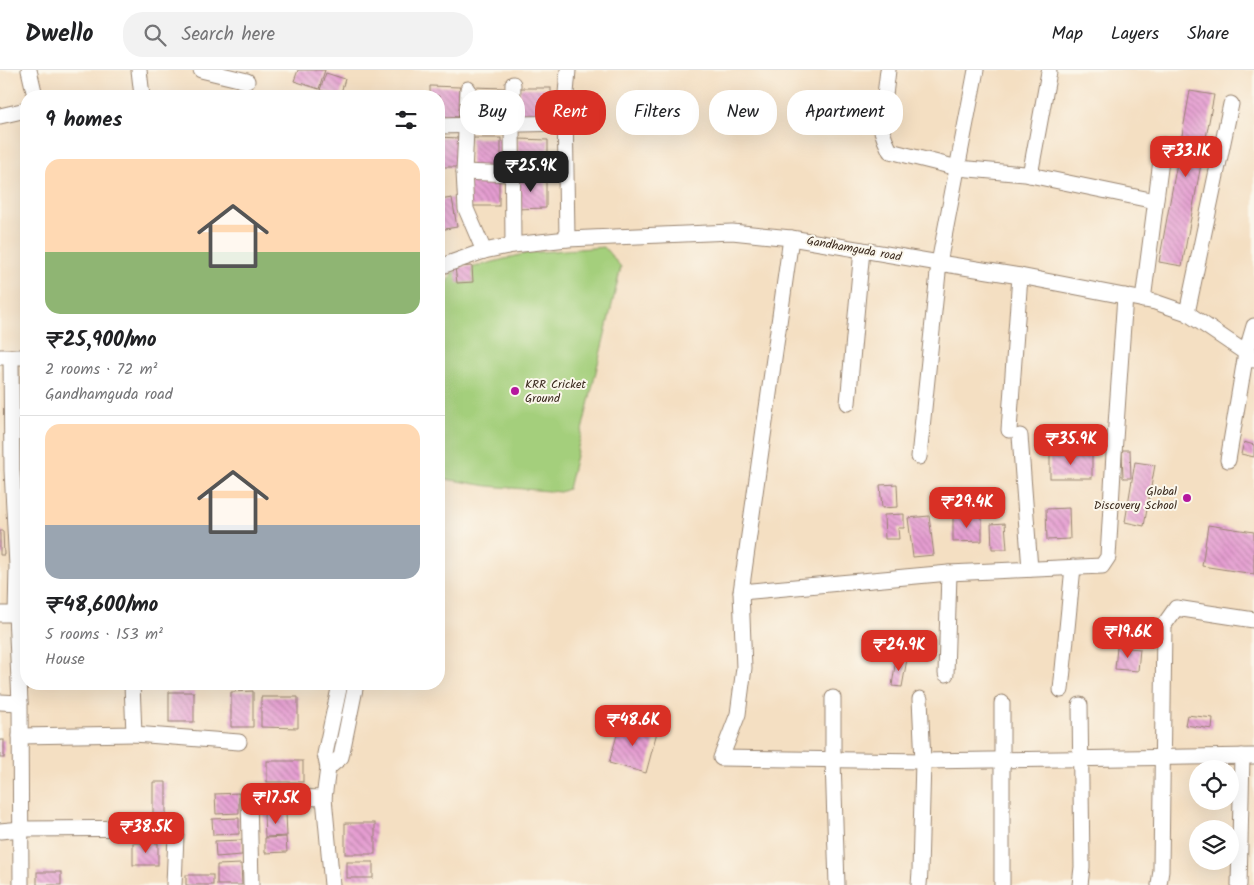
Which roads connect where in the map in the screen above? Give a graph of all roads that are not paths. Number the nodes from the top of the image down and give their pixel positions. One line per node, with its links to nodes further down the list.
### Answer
1 (28, 70): 10 (street)
2 (139, 70): 11 (street)
3 (201, 70): 8 (street)
4 (568, 70): 13 (street)
5 (888, 70): 23 (street)
6 (976, 70): 23 (street)
7 (1049, 72): 27 (street)
8 (247, 81)
9 (513, 84): 12 (street)
10 (33, 90)
11 (141, 90)
12 (513, 90)
13 (566, 90)
14 (1232, 104): 39 (street)
15 (20, 111): 16 (street)
16 (0, 116)
17 (445, 126): 18 (street)
18 (460, 126)
19 (466, 135): 24 (street)
20 (512, 135): 26 (street)
21 (566, 135): 25 (street)
22 (1163, 145): 28 (street)
23 (958, 168): 27 (street); 34 (street)
24 (464, 172): 26 (street); 33 (street)
25 (566, 172): 26 (street); 30 (street)
26 (512, 174): 31 (street)
27 (1030, 175): 28 (street)
28 (1155, 201): 38 (street)
29 (791, 238): 30 (street, Gandhamguda road); 32 (street, Gandhamguda road); 53 (street)
30 (567, 239): 31 (street, Gandhamguda road)
31 (514, 245): 33 (street, Gandhamguda road)
32 (862, 250): 34 (street, Gandhamguda road); 44 (street)
33 (484, 251): 35 (street, Gandhamguda road)
34 (939, 263): 36 (street, Gandhamguda road); 45 (street)
35 (445, 267)
36 (1020, 276): 37 (street, Gandhamguda road); 50 (street)
37 (1125, 296): 38 (street, Gandhamguda road); 49 (street)
38 (1143, 300): 39 (street, Gandhamguda road)
39 (1187, 313): 43 (street, Gandhamguda road)
40 (1254, 326): 43 (street)
41 (5, 357): 42 (street); 47 (street)
42 (20, 357)
43 (1250, 357): 46 (street)
44 (848, 403)
45 (919, 457)
46 (1228, 460)
47 (19, 470): 48 (street)
48 (20, 502)
49 (1073, 567): 50 (street); 61 (street)
50 (1030, 569): 51 (street)
51 (949, 573): 53 (street); 57 (street)
52 (20, 582): 55 (street)
53 (741, 592): 74 (street)
54 (0, 614): 55 (street)
55 (16, 614): 65 (street)
56 (1254, 620): 72 (street)
57 (946, 674)
58 (132, 690): 68 (street)
59 (339, 690): 77 (street)
60 (355, 690): 77 (street)
61 (1061, 690)
62 (833, 698): 74 (street)
63 (920, 699): 76 (street)
64 (0, 702): 65 (street)
65 (20, 703): 69 (street)
66 (1002, 703): 75 (street)
67 (1080, 704): 73 (street)
68 (134, 734): 69 (street); 70 (street)
69 (20, 736): 79 (street)
70 (240, 742)
71 (1248, 756): 72 (street); 90 (street)
72 (1162, 758): 73 (street); 89 (street)
73 (1080, 759): 75 (street); 88 (street)
74 (832, 760): 76 (street); 85 (street)
75 (1002, 761): 76 (street); 87 (street)
76 (923, 762): 86 (street)
77 (328, 768): 78 (street)
78 (324, 798): 83 (street); 84 (street)
79 (22, 829): 80 (street); 81 (street); 82 (street)
80 (0, 831)
81 (22, 885)
82 (174, 885)
83 (251, 885)
84 (332, 885)
85 (836, 885)
86 (919, 885)
87 (1002, 885)
88 (1080, 885)
89 (1159, 885)
90 (1239, 885)

